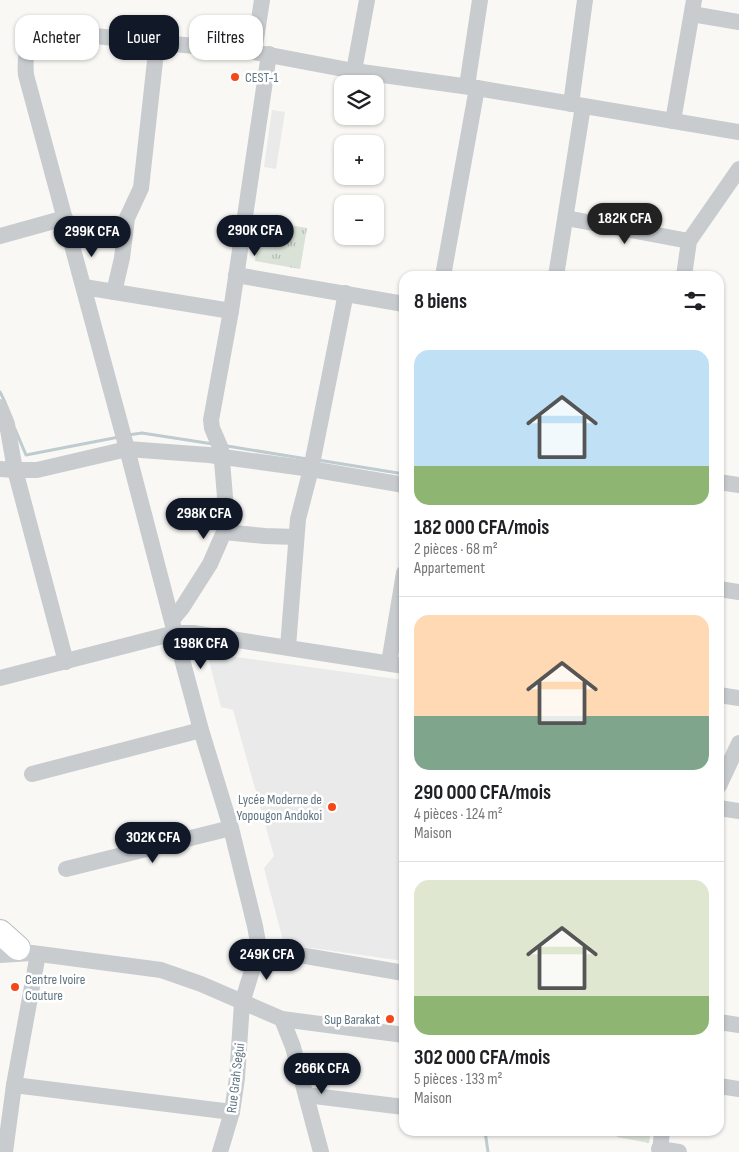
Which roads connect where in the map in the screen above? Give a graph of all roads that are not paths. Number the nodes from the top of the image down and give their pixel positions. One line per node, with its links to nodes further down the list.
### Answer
1 (262, 0): 6 (street)
2 (367, 0): 12 (street)
3 (480, 0): 13 (street)
4 (585, 0): 14 (street)
5 (693, 7): 7 (street); 15 (street)
6 (262, 15)
7 (739, 22)
8 (109, 38): 18 (street)
9 (263, 53): 12 (street)
10 (155, 60): 27 (street)
11 (260, 60): 25 (street)
12 (354, 70): 13 (street)
13 (472, 87): 14 (street); 22 (street)
14 (577, 105): 15 (street); 19 (street)
15 (673, 120): 16 (street)
16 (739, 132)
17 (739, 169): 21 (street)
18 (65, 218): 20 (street); 26 (street)
19 (566, 218): 21 (street); 23 (street)
20 (0, 236)
21 (689, 241): 24 (street)
22 (444, 271)
23 (557, 271)
24 (685, 271)
25 (236, 275): 28 (street); 30 (street)
26 (84, 287): 27 (street); 32 (street)
27 (114, 292): 30 (street)
28 (346, 293): 29 (street); 35 (street)
29 (399, 303)
30 (231, 311): 33 (street)
31 (0, 407): 34 (street)
32 (127, 449): 33 (street); 34 (street); 43 (street)
33 (222, 457): 35 (street); 39 (street)
34 (8, 469): 46 (street)
35 (311, 469): 37 (street); 40 (street)
36 (724, 483): 38 (street)
37 (399, 485)
38 (739, 485)
39 (224, 532): 40 (street); 43 (street)
40 (296, 537): 45 (street)
41 (724, 589): 42 (street)
42 (739, 592)
43 (173, 627): 45 (street); 46 (street); 51 (street)
44 (399, 630): 47 (street)
45 (288, 647): 47 (street)
46 (66, 662): 48 (street)
47 (396, 664)
48 (0, 678)
49 (724, 696): 50 (street)
50 (739, 698)
51 (202, 730): 53 (street); 57 (street)
52 (739, 743): 54 (street)
53 (32, 774)
54 (724, 775)
55 (724, 809): 56 (street)
56 (739, 811)
57 (232, 828): 58 (street); 60 (street)
58 (66, 869)
59 (0, 932): 61 (highway)
60 (259, 948): 62 (street); 63 (street, Rue Grah Segui)
61 (18, 951): 63 (street); 68 (street)
62 (399, 971)
63 (242, 1003): 64 (street); 73 (street, Rue Grah Segui)
64 (282, 1019): 67 (street); 71 (street)
65 (724, 1023): 66 (street)
66 (739, 1025)
67 (399, 1034)
68 (14, 1085): 73 (street); 76 (street)
69 (724, 1087): 70 (street)
70 (739, 1089)
71 (306, 1095): 72 (street); 78 (street)
72 (399, 1105)
73 (232, 1112): 77 (street, Rue Grah Segui)
74 (661, 1136): 75 (street)
75 (660, 1150): 79 (street)
76 (5, 1152)
77 (220, 1152)
78 (322, 1152)
79 (679, 1152)

